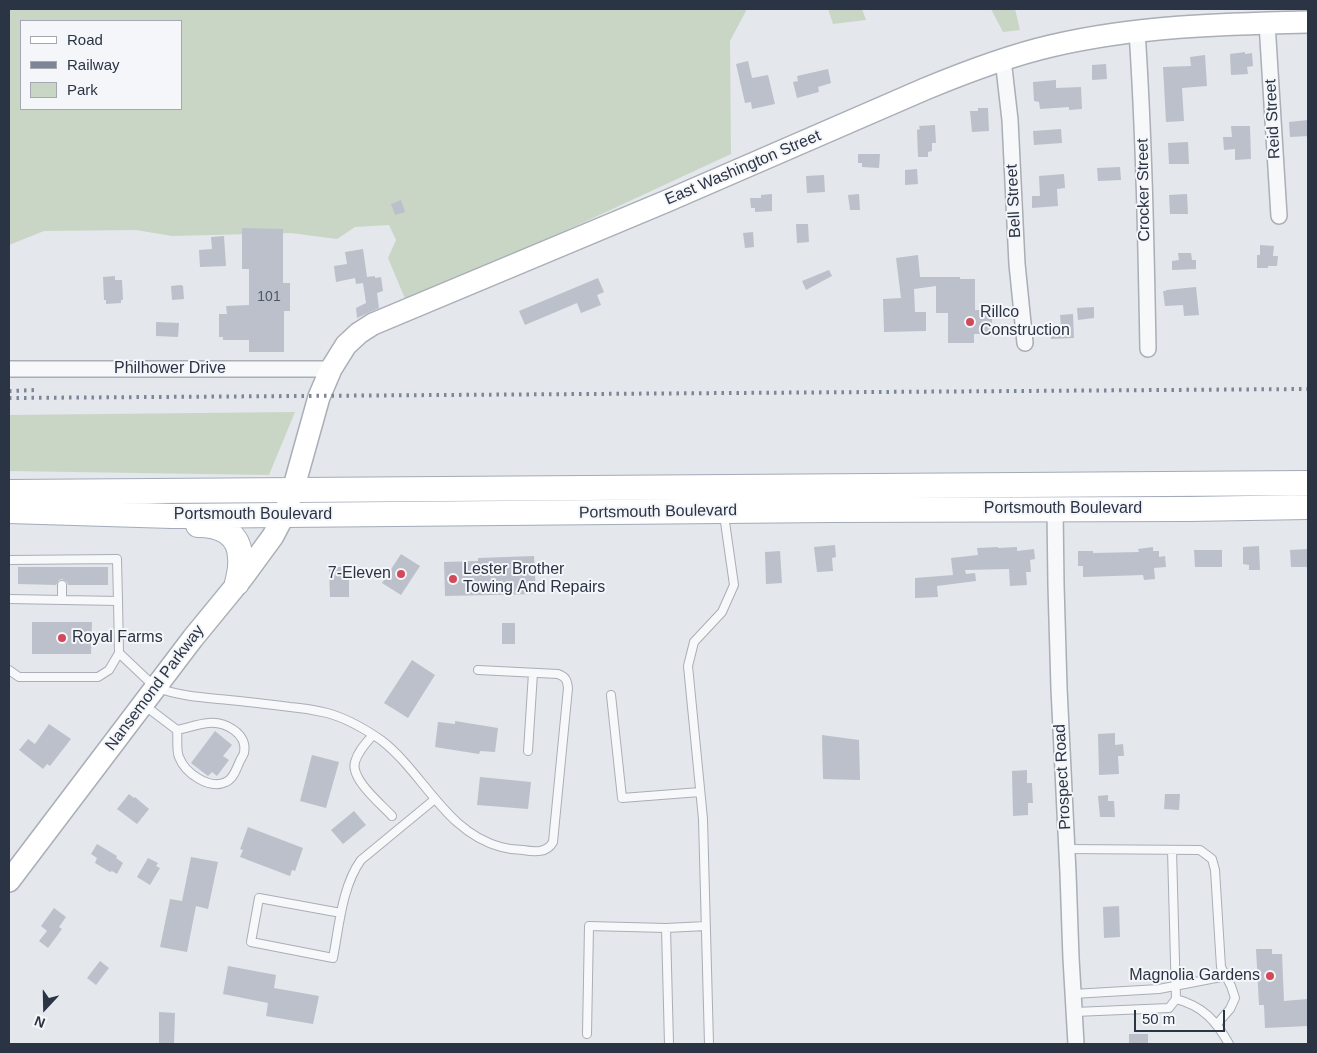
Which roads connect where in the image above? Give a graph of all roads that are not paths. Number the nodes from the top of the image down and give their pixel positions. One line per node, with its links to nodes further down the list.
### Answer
1 (1308, 22): 2 (main road, East Washington Street)
2 (1267, 23): 3 (main road, East Washington Street); 5 (street, Reid Street)
3 (1137, 31): 4 (main road, East Washington Street); 7 (street, Crocker Street)
4 (1004, 59): 6 (street, Bell Street); 9 (main road, East Washington Street)
5 (1278, 216)
6 (1025, 343)
7 (1148, 349)
8 (9, 369): 9 (street, Philhower Drive)
9 (331, 369): 13 (main road, East Washington Street)
10 (1308, 483): 11 (main road, Portsmouth Boulevard)
11 (1062, 485): 12 (main road, Portsmouth Boulevard); 16 (street, Prospect Road)
12 (760, 486): 13 (main road, Portsmouth Boulevard); 18 (street)
13 (293, 490): 14 (main road, Portsmouth Boulevard); 21 (main road, Nansemond Parkway)
14 (9, 492)
15 (1308, 507): 16 (main road, Portsmouth Boulevard)
16 (1060, 509): 18 (main road, Portsmouth Boulevard); 41 (street, Prospect Road)
17 (723, 511): 18 (main road, Portsmouth Boulevard); 21 (main road, Portsmouth Boulevard); 38 (lane)
18 (762, 511)
19 (9, 512): 20 (main road, Portsmouth Boulevard)
20 (115, 514): 21 (main road, Portsmouth Boulevard); 23 (main road)
21 (284, 515): 23 (main road, Nansemond Parkway)
22 (9, 560): 27 (lane)
23 (237, 582): 32 (main road, Nansemond Parkway)
24 (62, 585): 26 (lane)
25 (9, 599): 26 (lane)
26 (62, 600): 27 (lane)
27 (118, 601): 28 (lane)
28 (119, 653): 29 (lane); 32 (lane)
29 (9, 670)
30 (478, 670): 31 (lane)
31 (533, 673): 37 (lane); 39 (lane)
32 (155, 687): 34 (main road, Nansemond Parkway); 36 (lane)
33 (611, 695): 38 (lane)
34 (142, 704): 35 (lane); 43 (main road, Nansemond Parkway)
35 (177, 730): 35 (lane)
36 (373, 736): 39 (lane); 40 (lane)
37 (528, 751)
38 (700, 792): 45 (lane)
39 (435, 799): 44 (lane)
40 (392, 816)
41 (1067, 850): 42 (lane); 49 (street, Prospect Road)
42 (1172, 850): 47 (lane); 48 (lane)
43 (9, 881)
44 (341, 913): 44 (lane)
45 (706, 926): 46 (lane); 55 (lane)
46 (666, 928): 53 (lane); 54 (lane)
47 (1226, 976): 48 (lane); 52 (lane)
48 (1176, 986): 49 (lane); 50 (lane)
49 (1073, 994): 51 (street, Prospect Road)
50 (1176, 999): 51 (lane); 52 (lane)
51 (1075, 1012): 56 (street, Prospect Road)
52 (1217, 1024): 57 (lane)
53 (587, 1034)
54 (669, 1044)
55 (709, 1044)
56 (1076, 1044)
57 (1229, 1044)

